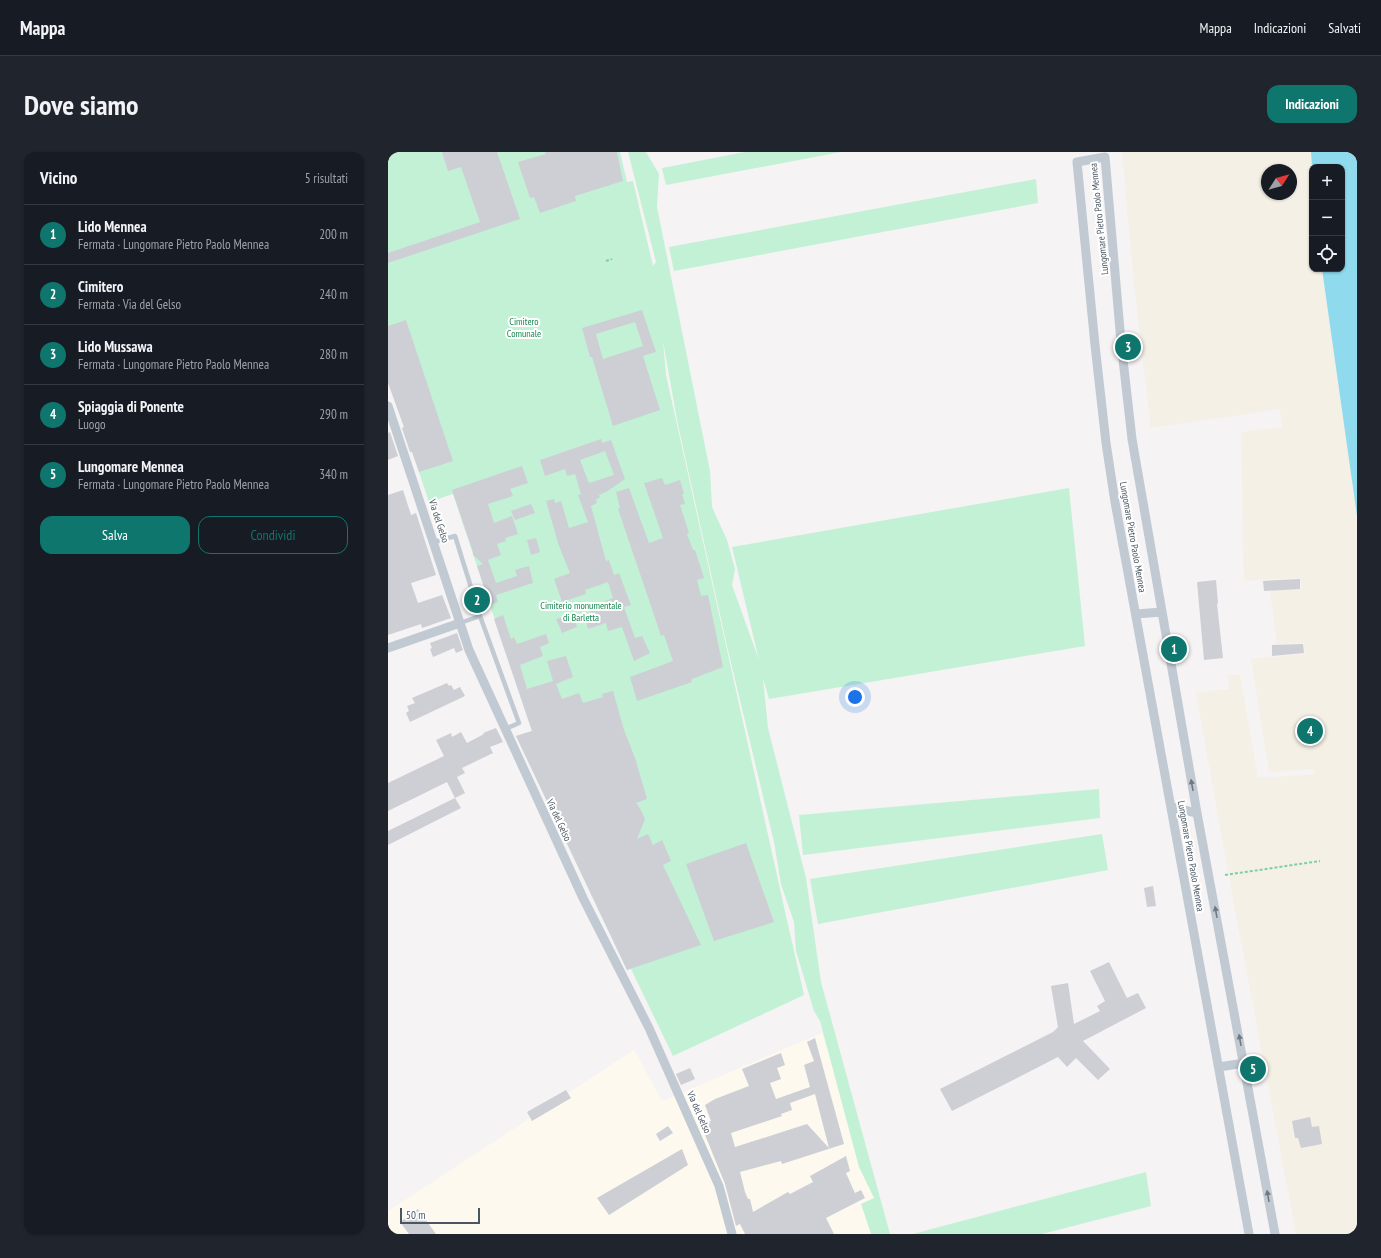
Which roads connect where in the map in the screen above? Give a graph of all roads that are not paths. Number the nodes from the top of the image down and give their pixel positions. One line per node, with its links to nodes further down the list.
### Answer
1 (1108, 155): 4 (street, Lungomare Pietro Paolo Mennea); 5 (street, Lungomare Pietro Paolo Mennea)
2 (388, 406): 3 (street, Via del Gelso)
3 (434, 542): 6 (lane); 7 (street, Via del Gelso)
4 (1162, 612): 5 (street); 11 (street, Lungomare Pietro Paolo Mennea, one-way to 4)
5 (1136, 614): 10 (street, Lungomare Pietro Paolo Mennea)
6 (480, 616): 7 (lane); 9 (lane)
7 (460, 623): 8 (street); 9 (street, Via del Gelso)
8 (388, 648)
9 (505, 729): 14 (street, Via del Gelso)
10 (1171, 807): 11 (street); 13 (street, Lungomare Pietro Paolo Mennea)
11 (1197, 813): 12 (street, Lungomare Pietro Paolo Mennea, one-way to 11)
12 (1244, 1063): 13 (street); 16 (street, Lungomare Pietro Paolo Mennea, one-way to 12)
13 (1220, 1067): 15 (street, Lungomare Pietro Paolo Mennea)
14 (732, 1234)
15 (1249, 1234)
16 (1275, 1234)

